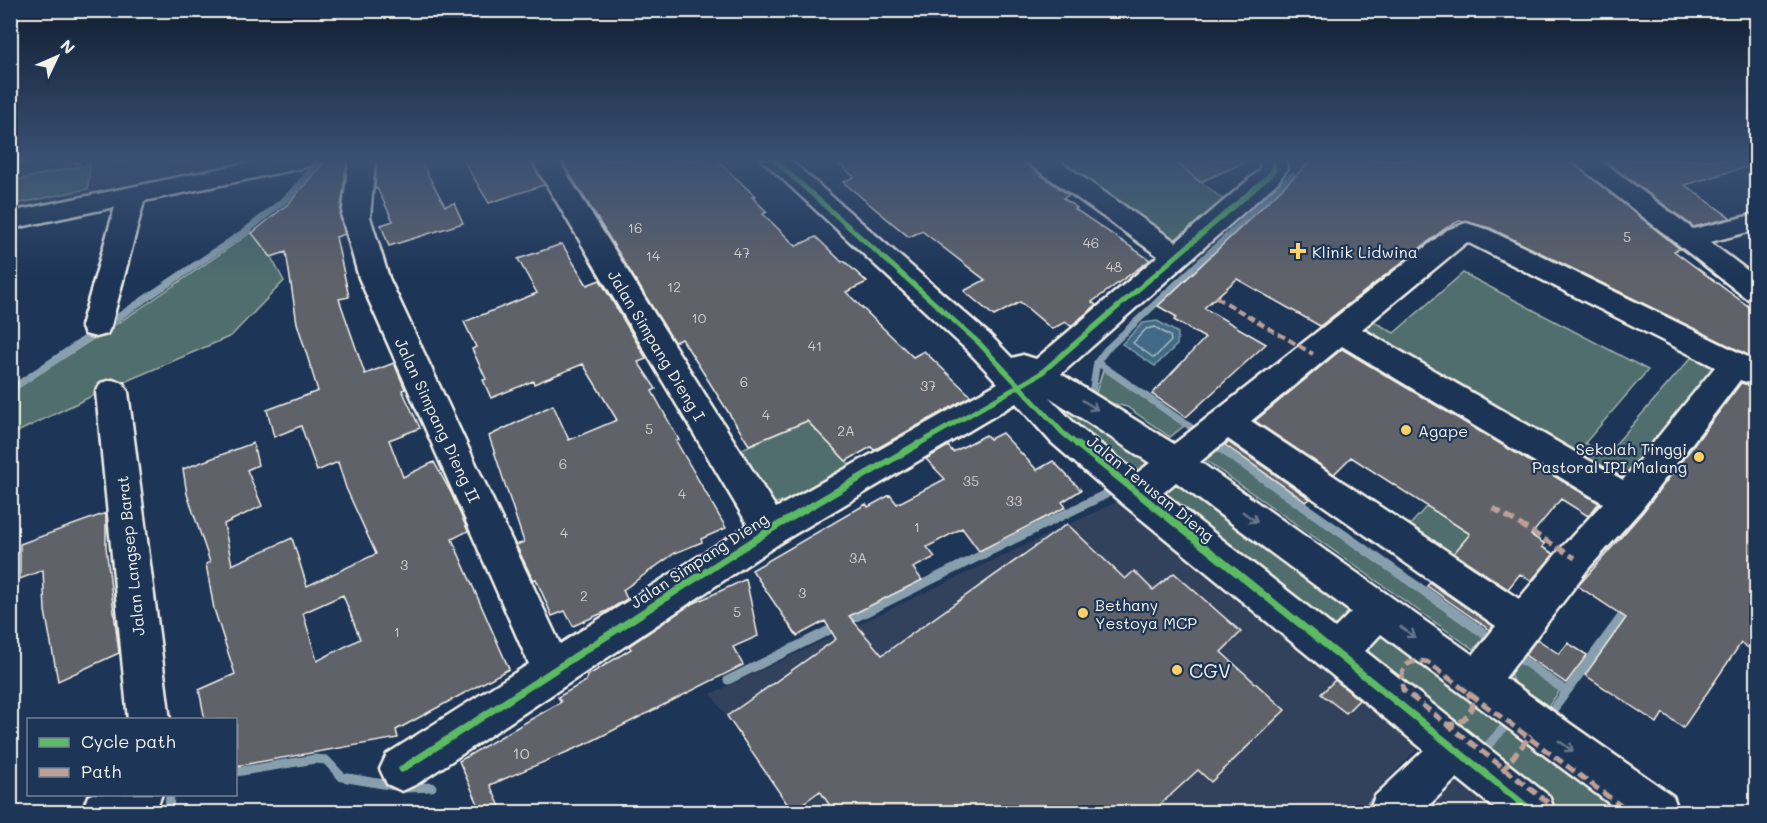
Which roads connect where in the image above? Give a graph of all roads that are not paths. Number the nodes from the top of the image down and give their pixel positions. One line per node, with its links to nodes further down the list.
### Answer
1 (121, 198): 9 (street)
2 (131, 198): 14 (street)
3 (358, 198): 27 (street, Jalan Simpang Dieng II)
4 (568, 198): 23 (street, Jalan Simpang Dieng I)
5 (817, 198): 17 (street, Jalan Terusan Dieng)
6 (1095, 198): 12 (street)
7 (1243, 198): 12 (street, Jalan Simpang Dieng)
8 (1635, 198): 11 (street)
9 (11, 222)
10 (1756, 222): 11 (street)
11 (1689, 239): 13 (street)
12 (1177, 256): 17 (street, Jalan Simpang Dieng)
13 (1756, 291)
14 (96, 326)
15 (1341, 331): 16 (street); 19 (street); 22 (street)
16 (1746, 369): 22 (street)
17 (1030, 381): 20 (street, Jalan Terusan Dieng, one-way to 20); 21 (street, Jalan Terusan Dieng); 23 (street, Jalan Simpang Dieng)
18 (112, 392): 29 (street, Jalan Langsep Barat)
19 (1237, 414): 20 (street); 25 (street)
20 (1176, 463): 21 (street); 24 (street, Jalan Terusan Dieng, one-way to 24)
21 (1136, 494): 26 (street, Jalan Terusan Dieng)
22 (1628, 500): 25 (street)
23 (770, 531): 27 (street, Jalan Simpang Dieng)
24 (1378, 610): 26 (street); 28 (street, Jalan Terusan Dieng, one-way to 28)
25 (1520, 627): 28 (street)
26 (1335, 655): 30 (street, Jalan Terusan Dieng)
27 (552, 671): 31 (street, Jalan Simpang Dieng)
28 (1477, 682): 38 (street, Jalan Terusan Dieng, one-way to 38)
29 (149, 718)
30 (1455, 750): 36 (street); 37 (street, Jalan Terusan Dieng)
31 (402, 769)
32 (138, 796): 34 (street)
33 (146, 796): 35 (street)
34 (104, 813)
35 (147, 813)
36 (1391, 813)
37 (1533, 813)
38 (1657, 813)

